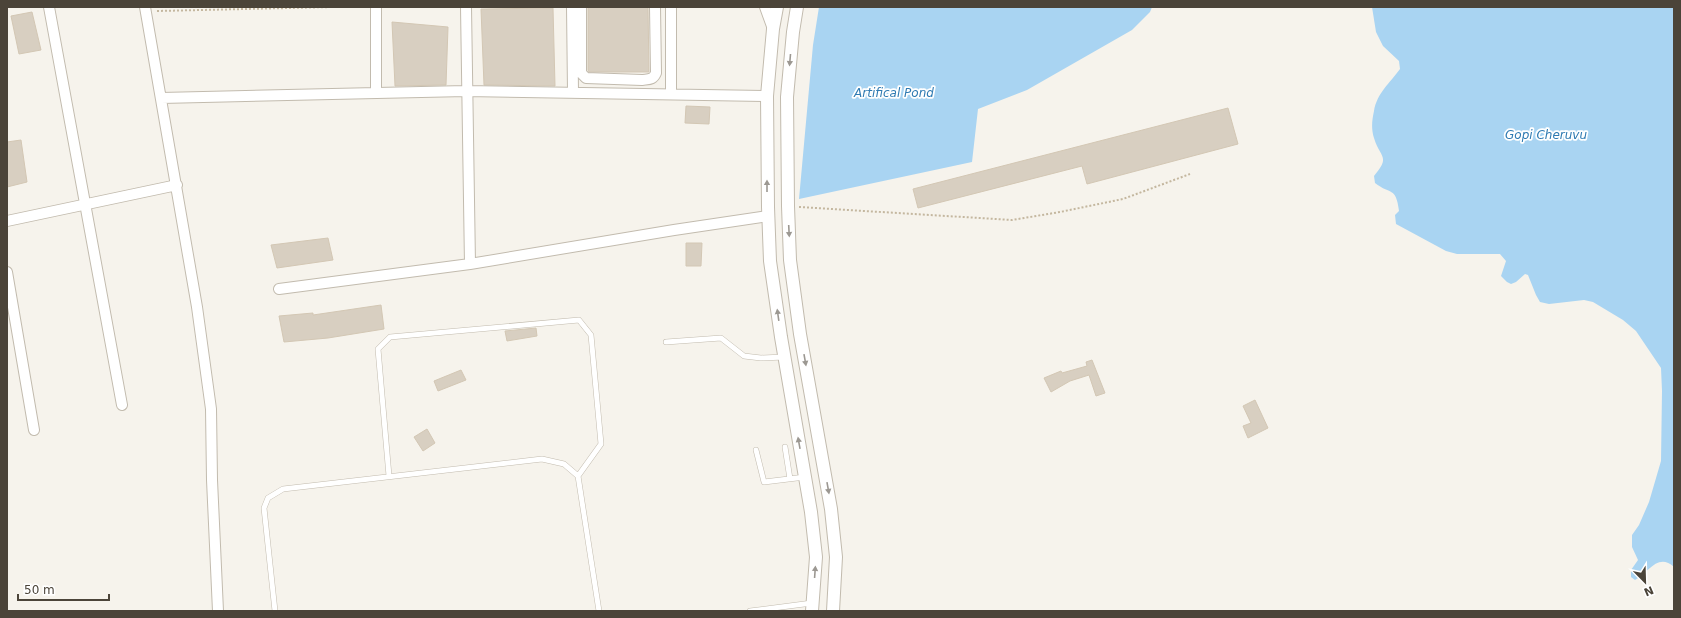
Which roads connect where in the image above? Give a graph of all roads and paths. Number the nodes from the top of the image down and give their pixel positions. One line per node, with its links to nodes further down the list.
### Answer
1 (49, 7): 27 (street)
2 (333, 7): 12 (path)
3 (376, 7): 19 (street)
4 (466, 7): 17 (street)
5 (572, 7): 18 (street)
6 (581, 7): 15 (street)
7 (655, 7): 16 (street)
8 (671, 7): 22 (street)
9 (764, 7): 13 (street)
10 (777, 7): 13 (street)
11 (797, 7): 14 (street)
12 (145, 9): 24 (street)
13 (773, 29): 14 (street); 23 (street)
14 (793, 32): 28 (street, one-way to 28)
15 (601, 79): 16 (street); 20 (street)
16 (642, 80): 21 (street)
17 (466, 91): 18 (street); 19 (street); 31 (street)
18 (573, 92): 20 (street)
19 (376, 93): 24 (street)
20 (601, 93): 21 (street)
21 (642, 93): 22 (street)
22 (671, 94): 23 (street)
23 (767, 96): 29 (street, one-way to 23)
24 (161, 98): 26 (street)
25 (1190, 174): 28 (path)
26 (177, 185): 27 (street); 46 (street)
27 (85, 204): 30 (street); 36 (street)
28 (788, 206): 44 (street, one-way to 44)
29 (768, 216): 31 (street); 35 (street, one-way to 29)
30 (7, 221)
31 (470, 264): 33 (street)
32 (7, 272): 37 (street)
33 (279, 289)
34 (666, 342): 35 (lane)
35 (784, 357): 42 (street, one-way to 35)
36 (122, 405)
37 (34, 430)
38 (784, 448): 43 (lane)
39 (756, 450): 43 (lane)
40 (389, 476): 41 (lane); 41 (lane); 47 (lane)
41 (578, 476): 48 (lane)
42 (805, 477): 43 (lane); 45 (street, one-way to 42)
43 (790, 479)
44 (833, 606): 45 (street)
45 (813, 607): 49 (lane)
46 (218, 611)
47 (275, 611)
48 (600, 611)
49 (750, 611)

